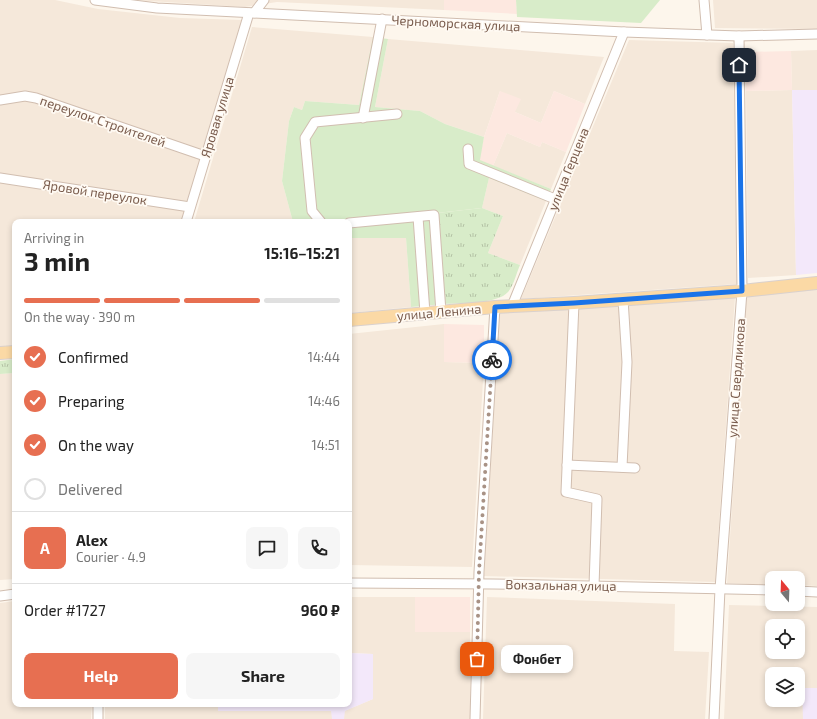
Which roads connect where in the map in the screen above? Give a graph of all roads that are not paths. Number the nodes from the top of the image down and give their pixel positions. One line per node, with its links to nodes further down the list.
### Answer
1 (95, 0): 4 (street, Черноморская улица)
2 (264, 0): 4 (street, Яровая улица)
3 (704, 0): 8 (street)
4 (251, 13): 5 (street, Черноморская улица); 14 (street, Яровая улица)
5 (382, 19): 6 (street, Черноморская улица); 12 (street)
6 (624, 32): 8 (street, Черноморская улица); 16 (street, улица Герцена)
7 (817, 34): 9 (street, Черноморская улица)
8 (706, 35): 9 (street, Черноморская улица)
9 (739, 36): 23 (street, улица Свердликова)
10 (0, 100): 14 (street, переулок Строителей)
11 (398, 114): 12 (street)
12 (363, 118): 20 (street)
13 (468, 149): 16 (street)
14 (205, 156): 17 (street, Яровая улица)
15 (0, 178): 17 (street, Яровой переулок)
16 (555, 199): 26 (street, улица Герцена)
17 (190, 207): 19 (street, Яровая улица)
18 (418, 217): 21 (street); 28 (street); 29 (street)
19 (187, 219)
20 (319, 219)
21 (352, 223)
22 (817, 283): 23 (main road, улица Ленина)
23 (742, 291): 24 (main road, улица Ленина); 39 (street, улица Свердликова)
24 (623, 299): 25 (main road, улица Ленина); 34 (street)
25 (574, 303): 26 (main road, улица Ленина); 33 (street)
26 (512, 306): 27 (main road, улица Ленина)
27 (495, 307): 28 (main road, улица Ленина); 37 (street)
28 (441, 312): 29 (main road, улица Ленина)
29 (425, 313): 30 (main road, улица Ленина)
30 (352, 320)
31 (12, 352): 32 (main road)
32 (0, 353)
33 (567, 465): 34 (street); 38 (street)
34 (622, 467): 35 (street)
35 (635, 468)
36 (352, 583): 37 (street, Вокзальная улица)
37 (479, 584): 38 (street, Вокзальная улица); 47 (street)
38 (594, 586): 39 (street, Вокзальная улица)
39 (720, 589): 40 (street, Вокзальная улица); 48 (street, улица Свердликова)
40 (765, 590)
41 (805, 591): 42 (street)
42 (817, 592)
43 (12, 594): 44 (street)
44 (0, 596)
45 (98, 707): 46 (street)
46 (98, 719)
47 (475, 719)
48 (714, 719)

